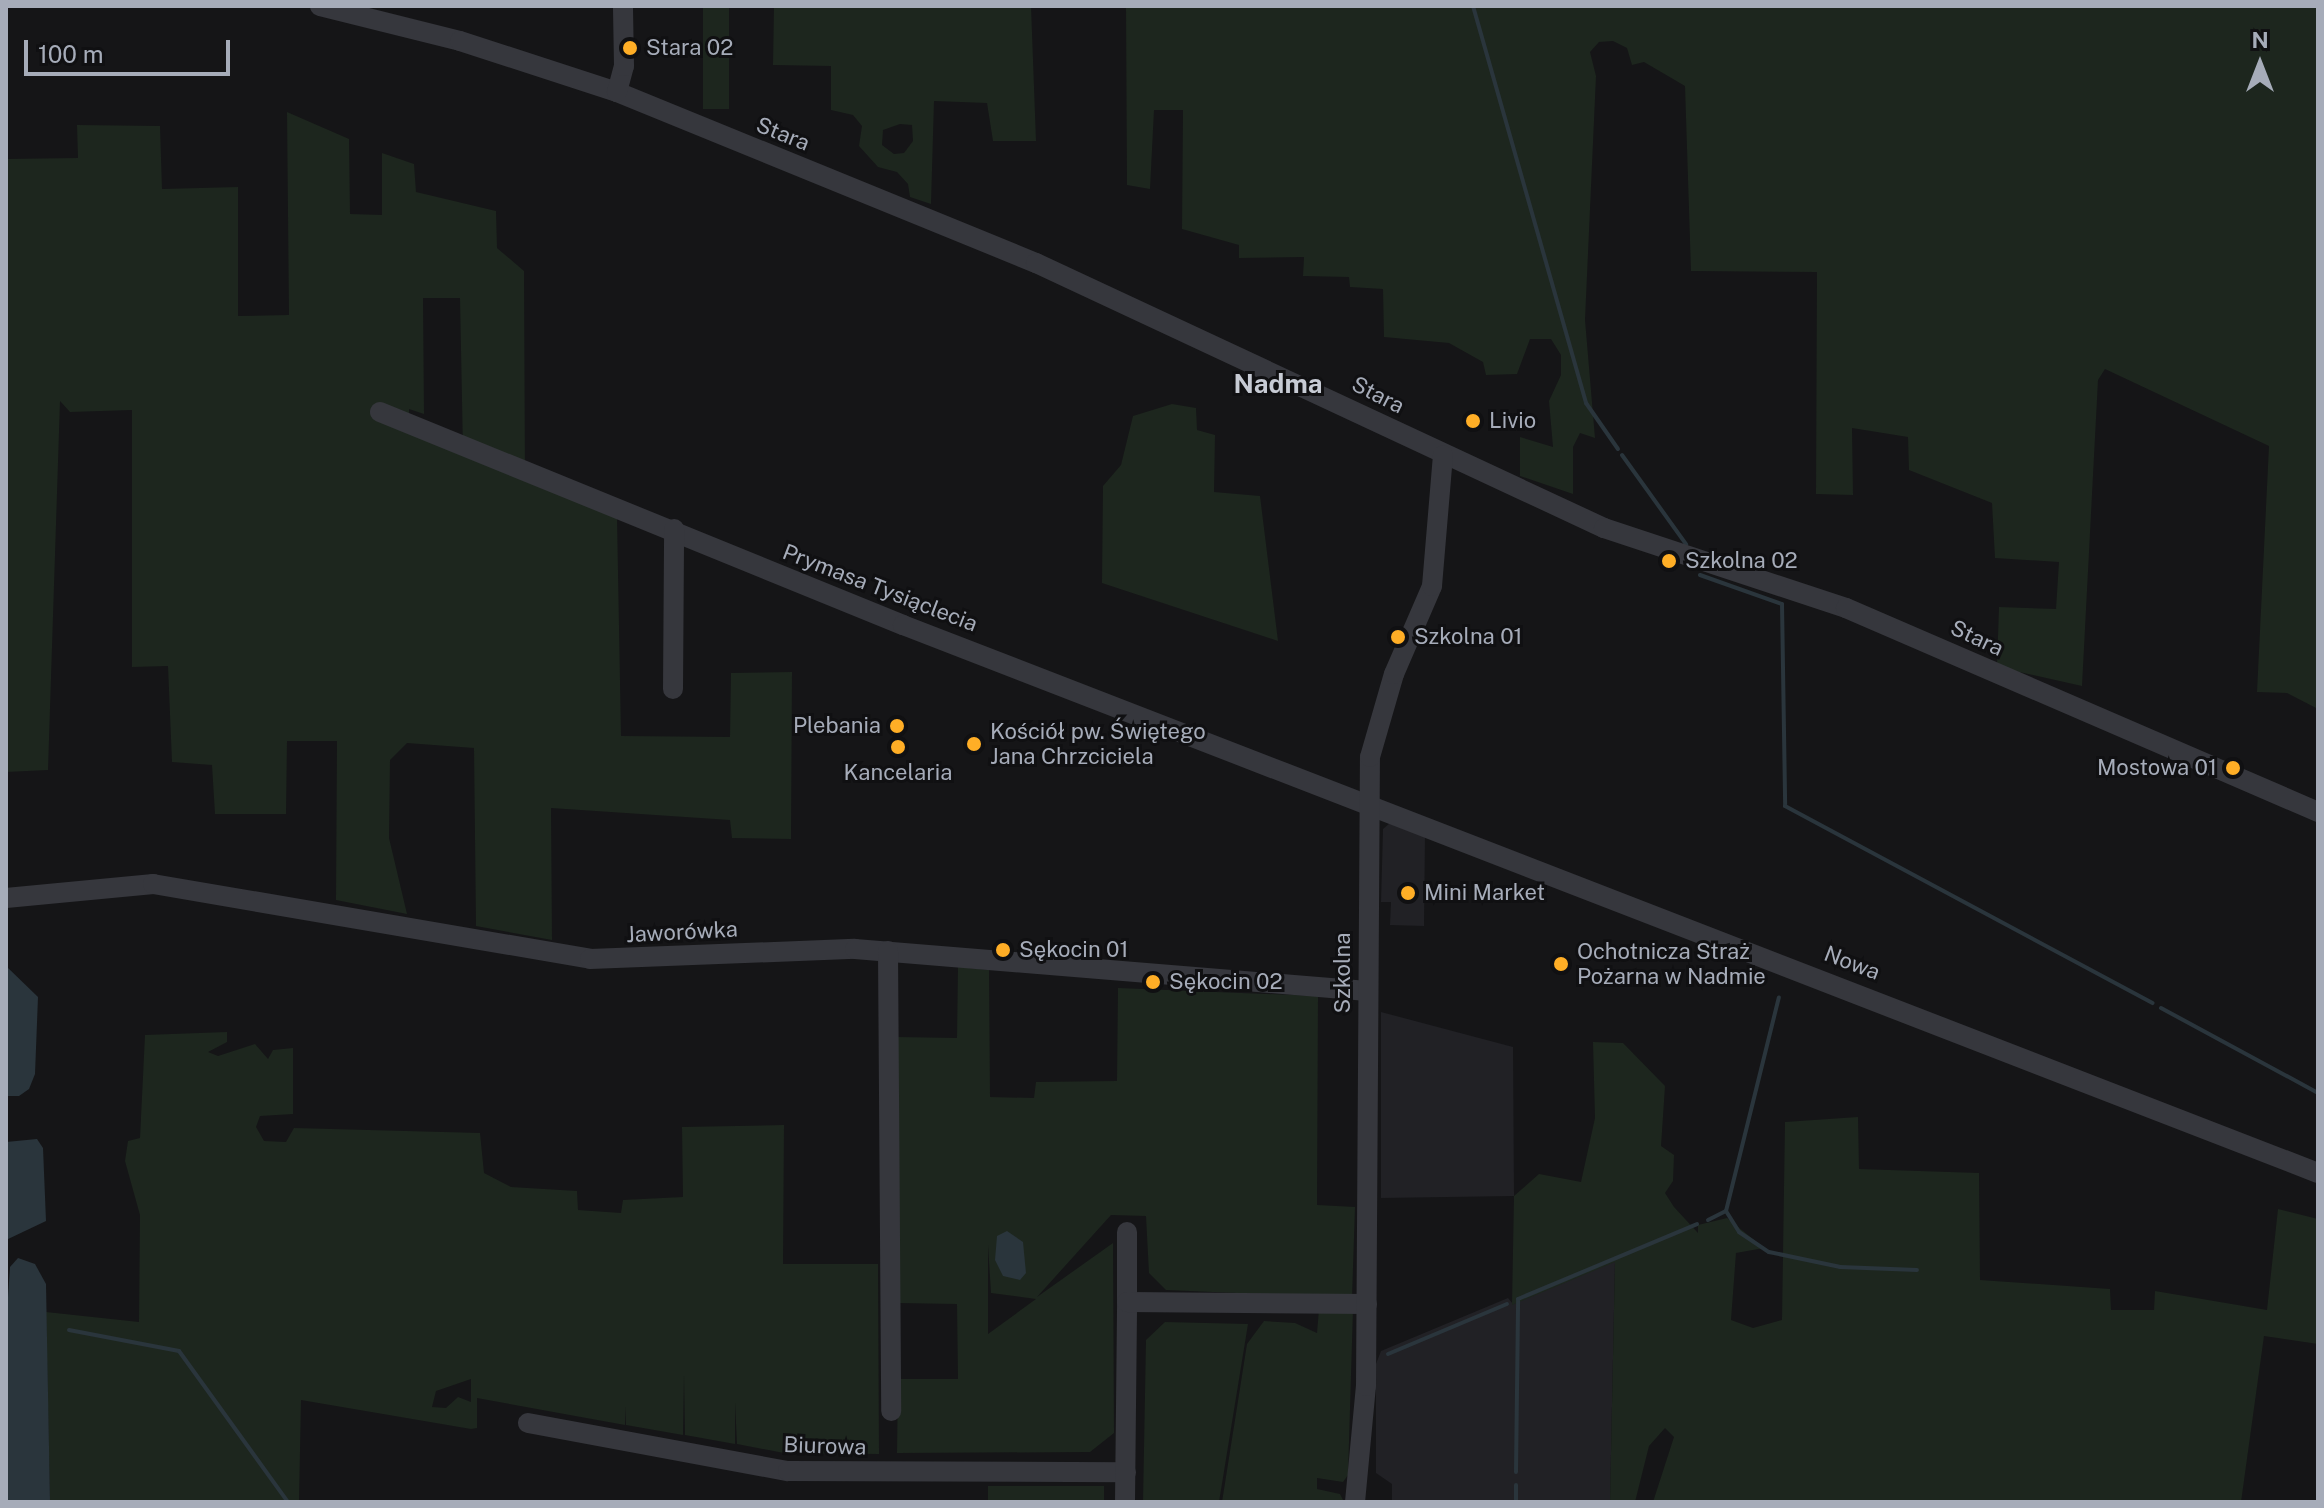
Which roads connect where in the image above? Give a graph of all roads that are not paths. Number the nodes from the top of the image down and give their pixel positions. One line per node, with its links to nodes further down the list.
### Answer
1 (320, 6): 3 (street, Stara)
2 (623, 6): 3 (street)
3 (617, 92): 5 (street, Stara)
4 (380, 412): 6 (street, Prymasa Tysiąclecia)
5 (1443, 455): 8 (street, Szkolna); 9 (street, Stara)
6 (674, 529): 7 (street); 8 (street, Prymasa Tysiąclecia)
7 (673, 689)
8 (1366, 802): 12 (street, Szkolna); 13 (street, Nowa)
9 (2318, 812)
10 (6, 898): 11 (street, Jaworówka)
11 (888, 951): 12 (street, Jaworówka); 17 (street)
12 (1367, 991): 16 (street, Szkolna)
13 (2318, 1173)
14 (1127, 1232): 15 (street)
15 (1127, 1302): 16 (street); 19 (street)
16 (1367, 1304): 21 (street, Szkolna)
17 (891, 1411)
18 (528, 1423): 19 (street, Biurowa)
19 (1126, 1472): 20 (street)
20 (1125, 1502)
21 (1355, 1502)

